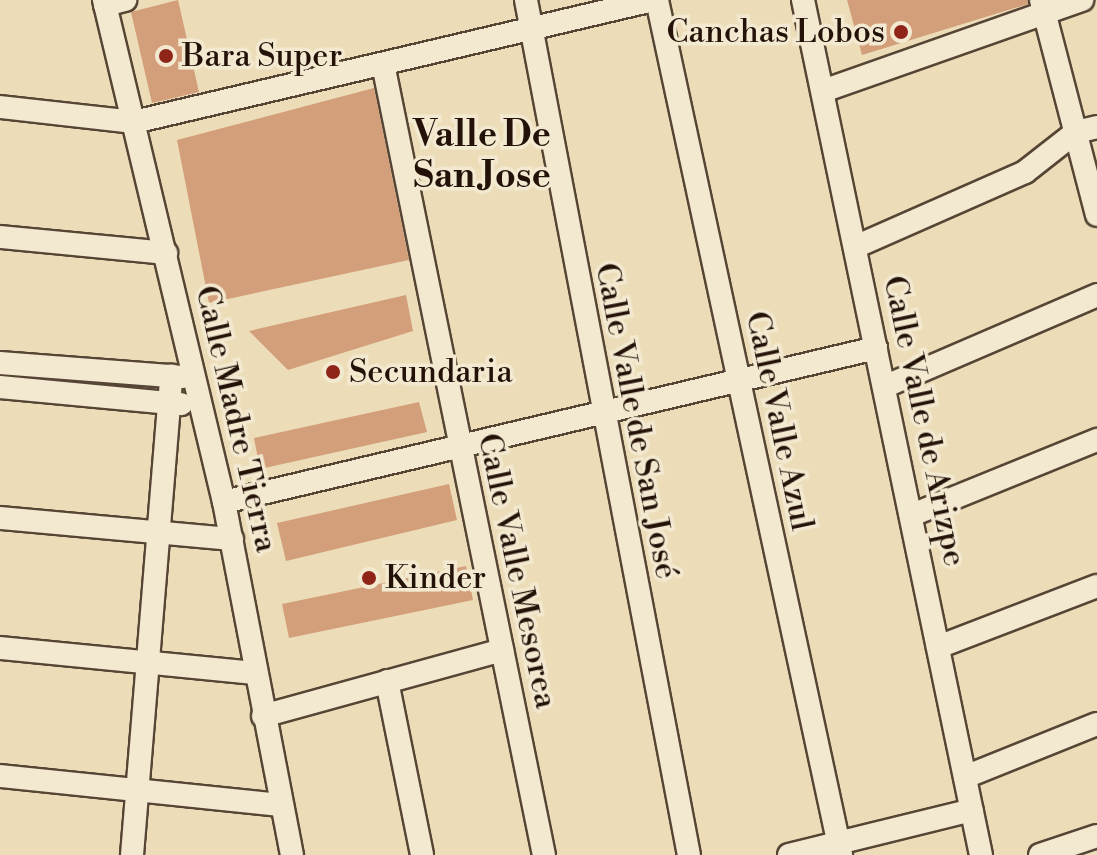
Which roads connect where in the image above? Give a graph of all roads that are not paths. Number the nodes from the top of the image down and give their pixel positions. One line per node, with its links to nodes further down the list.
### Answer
1 (526, 0): 7 (street, Calle Valle de San José)
2 (655, 0): 7 (street); 22 (street, Calle Valle Azul)
3 (803, 0): 9 (street, Calle Valle de Arizpe)
4 (1082, 0): 6 (street)
5 (112, 2): 11 (street, Calle Madre Tierra)
6 (1042, 5): 9 (street); 12 (street)
7 (526, 32): 8 (street); 27 (street, Calle Valle de San José)
8 (383, 64): 11 (street); 29 (street, Calle Valle Mesorea)
9 (823, 91): 15 (street, Calle Valle de Arizpe)
10 (0, 107): 11 (street)
11 (134, 122): 16 (street, Calle Madre Tierra)
12 (1086, 129): 13 (street); 15 (street)
13 (1097, 215)
14 (0, 237): 16 (street)
15 (855, 247): 18 (street, Calle Valle de Arizpe)
16 (166, 253): 21 (street, Calle Madre Tierra)
17 (1097, 295): 23 (street)
18 (876, 348): 22 (street); 23 (street, Calle Valle de Arizpe)
19 (0, 363): 20 (street)
20 (171, 376): 21 (street); 25 (street)
21 (196, 378): 26 (street, Calle Madre Tierra)
22 (738, 383): 27 (street); 50 (street, Calle Valle Azul)
23 (886, 386): 31 (street, Calle Valle de Arizpe)
24 (0, 387): 25 (street)
25 (169, 403): 26 (street); 33 (street)
26 (202, 406): 30 (street, Calle Madre Tierra)
27 (602, 414): 29 (street); 55 (street, Calle Valle de San José)
28 (1097, 440): 31 (street)
29 (457, 445): 30 (street); 38 (street, Calle Valle Mesorea)
30 (224, 502): 34 (street, Calle Madre Tierra)
31 (912, 515): 36 (street, Calle Valle de Arizpe)
32 (0, 518): 33 (street)
33 (160, 533): 34 (street); 39 (street)
34 (232, 539): 40 (street, Calle Madre Tierra)
35 (1097, 586): 36 (street)
36 (938, 647): 45 (street, Calle Valle de Arizpe)
37 (0, 648): 39 (street)
38 (502, 650): 41 (street); 54 (street, Calle Valle Mesorea)
39 (149, 662): 40 (street); 46 (street)
40 (254, 673): 42 (street, Calle Madre Tierra)
41 (387, 681): 42 (street); 53 (street)
42 (263, 716): 47 (street, Calle Madre Tierra)
43 (1097, 724): 45 (street)
44 (0, 776): 46 (street)
45 (965, 777): 48 (street, Calle Valle de Arizpe)
46 (138, 789): 47 (street); 51 (street)
47 (282, 805): 52 (street, Calle Madre Tierra)
48 (972, 810): 50 (street); 57 (street, Calle Valle de Arizpe)
49 (1097, 836): 58 (street)
50 (840, 849): 56 (street)
51 (132, 855)
52 (292, 855)
53 (422, 855)
54 (544, 855)
55 (689, 855)
56 (789, 855)
57 (981, 855)
58 (1040, 855)

